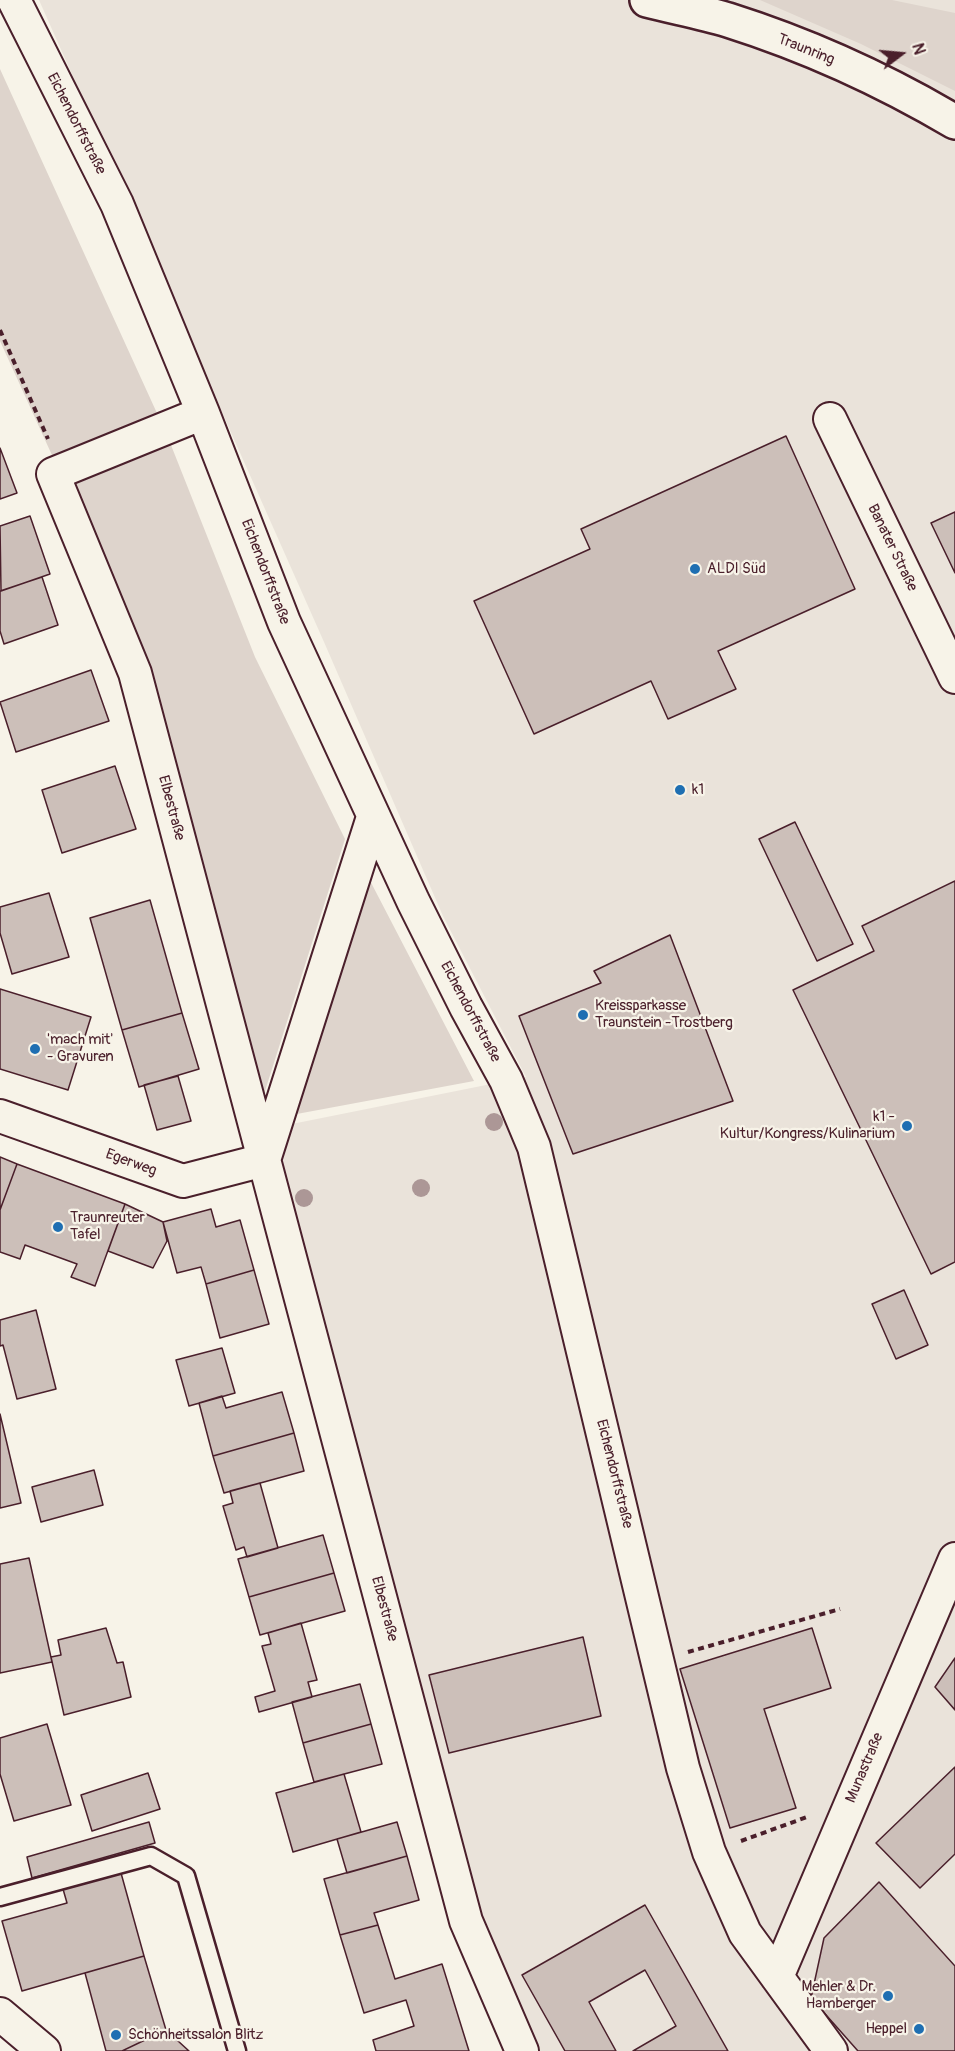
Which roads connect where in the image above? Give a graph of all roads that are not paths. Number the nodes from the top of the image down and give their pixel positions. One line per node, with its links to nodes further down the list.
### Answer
1 (14, 0): 4 (street, Eichendorffstraße)
2 (647, 0): 3 (street, Traunring)
3 (955, 122)
4 (203, 413): 7 (street, Eichendorffstraße); 9 (street, Elbestraße)
5 (830, 419): 6 (street, Banater Straße)
6 (955, 677)
7 (374, 817): 9 (street); 12 (street, Eichendorffstraße)
8 (0, 1116): 9 (street, Egerweg)
9 (264, 1160): 16 (street, Elbestraße)
10 (955, 1559): 12 (street, Munastraße)
11 (0, 1898): 15 (lane)
12 (777, 1977): 17 (street, Eichendorffstraße)
13 (0, 2014): 14 (street)
14 (44, 2051)
15 (237, 2051)
16 (522, 2051)
17 (831, 2051)

